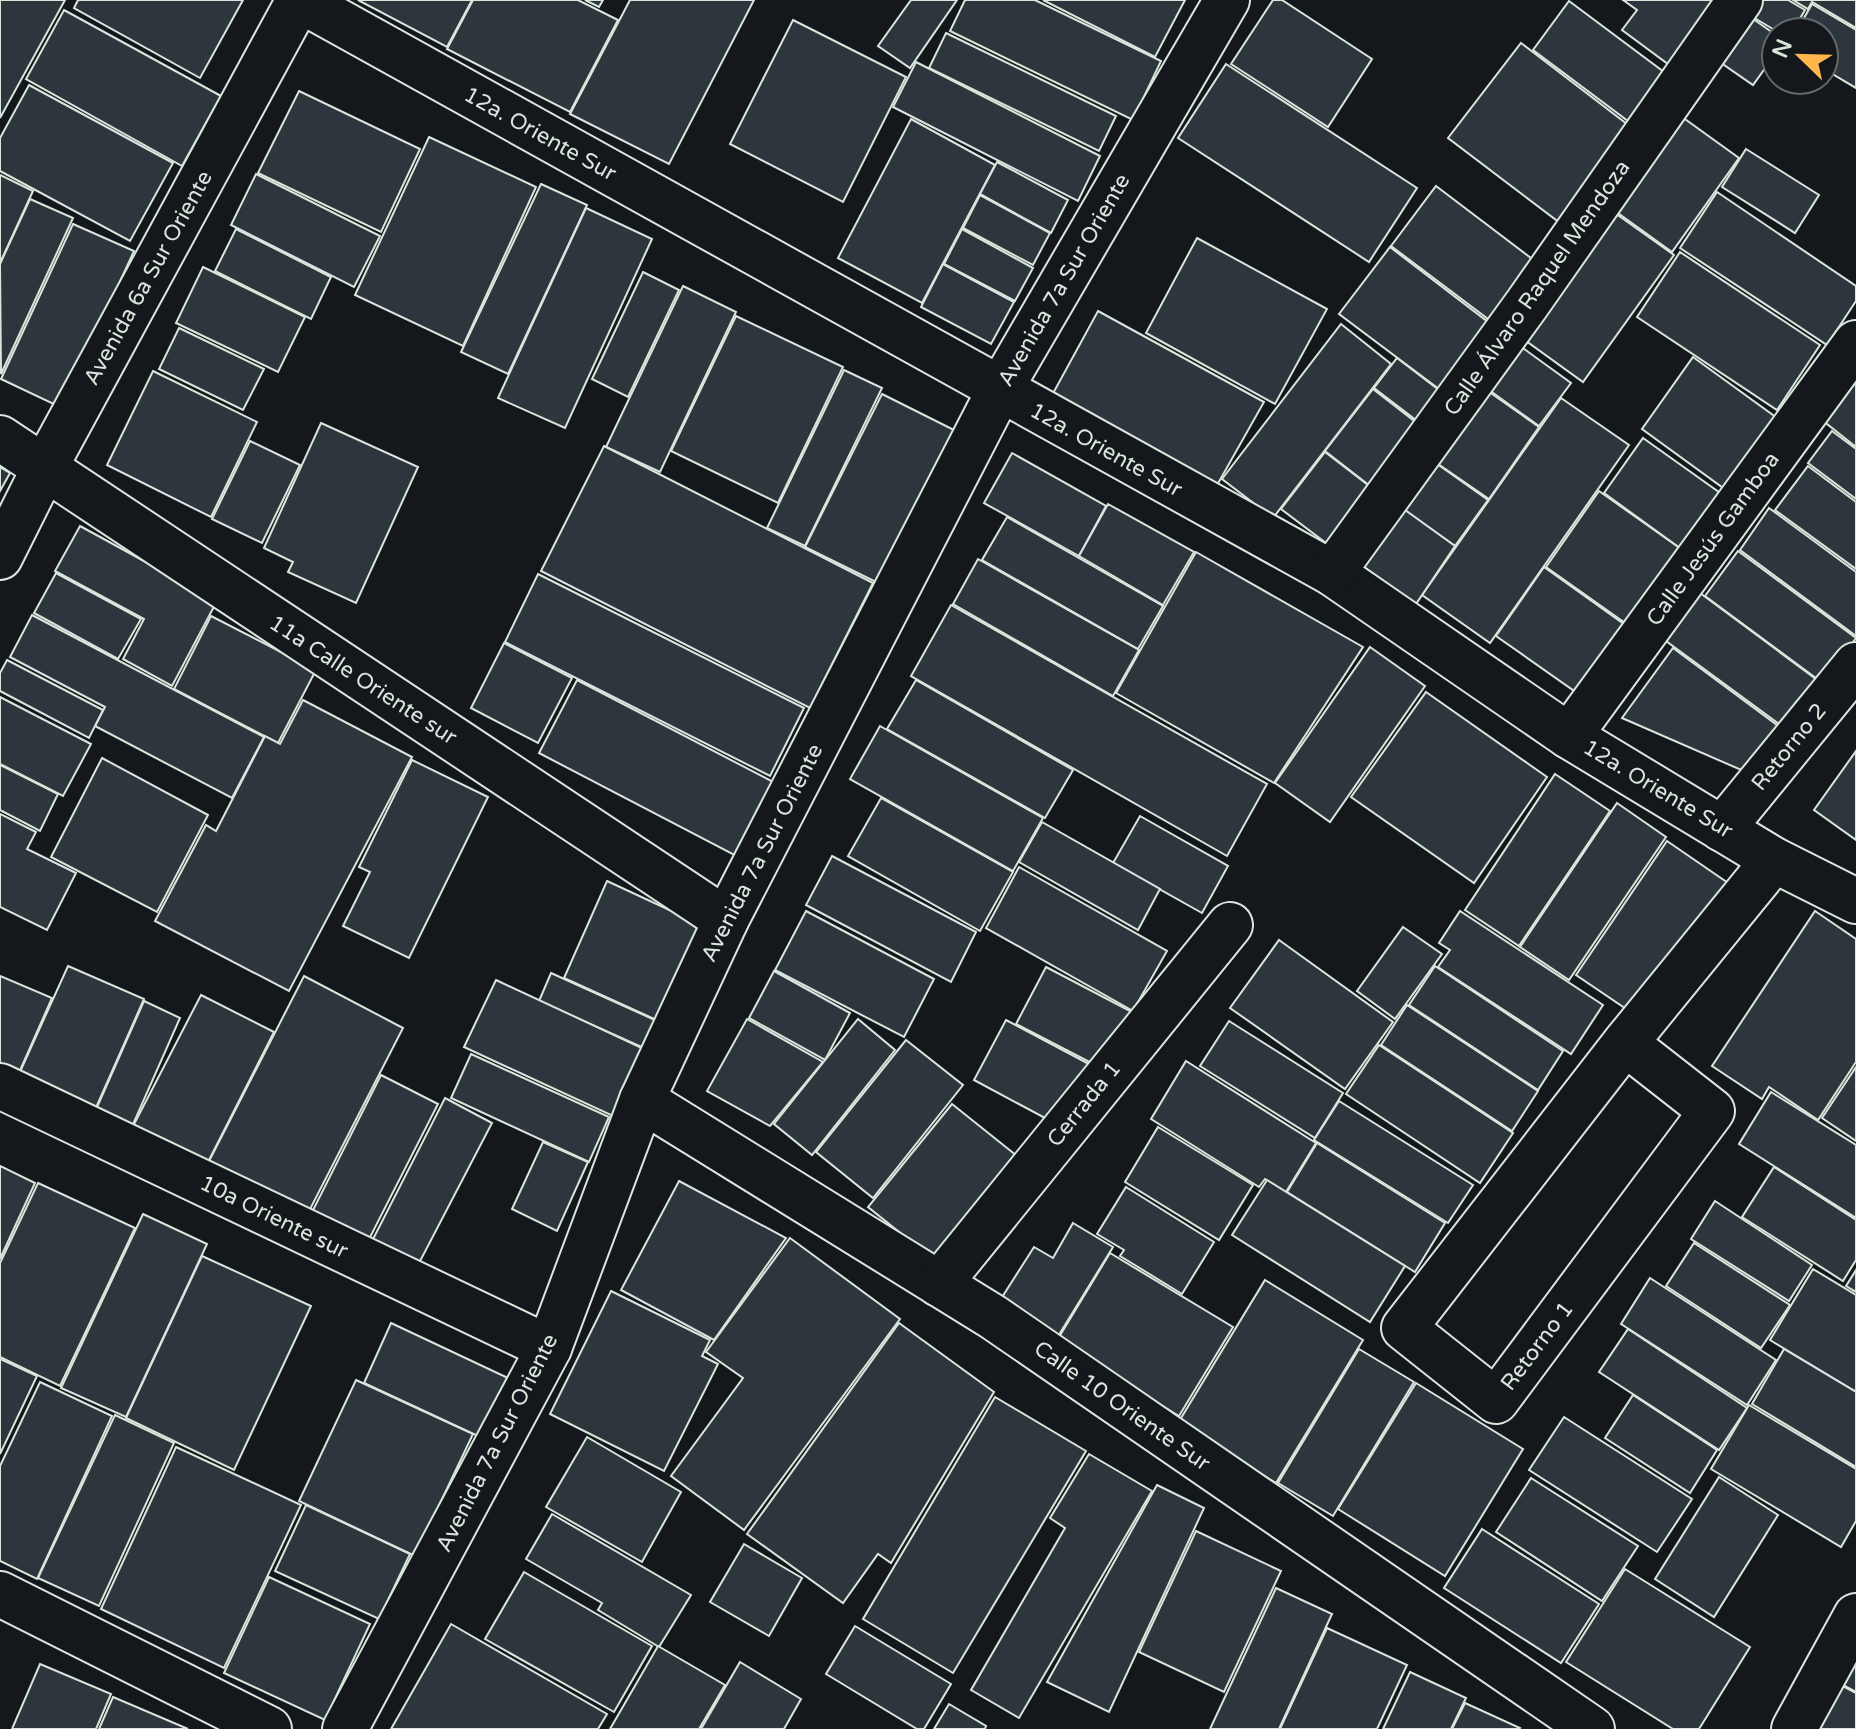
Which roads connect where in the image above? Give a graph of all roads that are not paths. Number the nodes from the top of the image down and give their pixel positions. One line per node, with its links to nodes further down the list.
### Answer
1 (299, 0): 5 (street, 12a. Oriente Sur); 7 (street, Avenida 6a Sur Oriente)
2 (1227, 0): 5 (street, Avenida 7a Sur Oriente)
3 (1740, 0): 9 (street, Calle Álvaro Raquel Mendoza)
4 (1856, 343): 11 (street, Calle Jesús Gamboa)
5 (999, 391): 9 (street, 12a. Oriente Sur); 15 (street, Avenida 7a Sur Oriente)
6 (0, 438): 7 (street, 11a Calle Oriente sur)
7 (44, 469): 8 (street, Avenida 6a Sur Oriente); 15 (street, 11a Calle Oriente sur)
8 (0, 557)
9 (1332, 573): 11 (street, 12a. Oriente Sur)
10 (1856, 665): 12 (street, Retorno 2)
11 (1569, 736): 12 (street, 12a. Oriente Sur)
12 (1722, 829): 13 (street, 12a. Oriente Sur)
13 (1774, 860): 14 (street, 12a. Oriente Sur); 17 (street, Retorno 1)
14 (1856, 901)
15 (726, 920): 19 (street, Avenida 7a Sur Oriente)
16 (1230, 925): 20 (street, Cerrada 1)
17 (1625, 1043): 17 (street, Retorno 1)
18 (0, 1086): 21 (street, 10a Oriente sur)
19 (642, 1100): 20 (street, Calle 10 Oriente Sur); 21 (street, Avenida 7a Sur Oriente)
20 (939, 1284): 26 (street, Calle 10 Oriente Sur)
21 (549, 1348): 25 (street, Avenida 7a Sur Oriente)
22 (0, 1594): 24 (street)
23 (1856, 1616): 27 (street)
24 (269, 1729)
25 (345, 1729)
26 (1592, 1729)
27 (1794, 1729)

